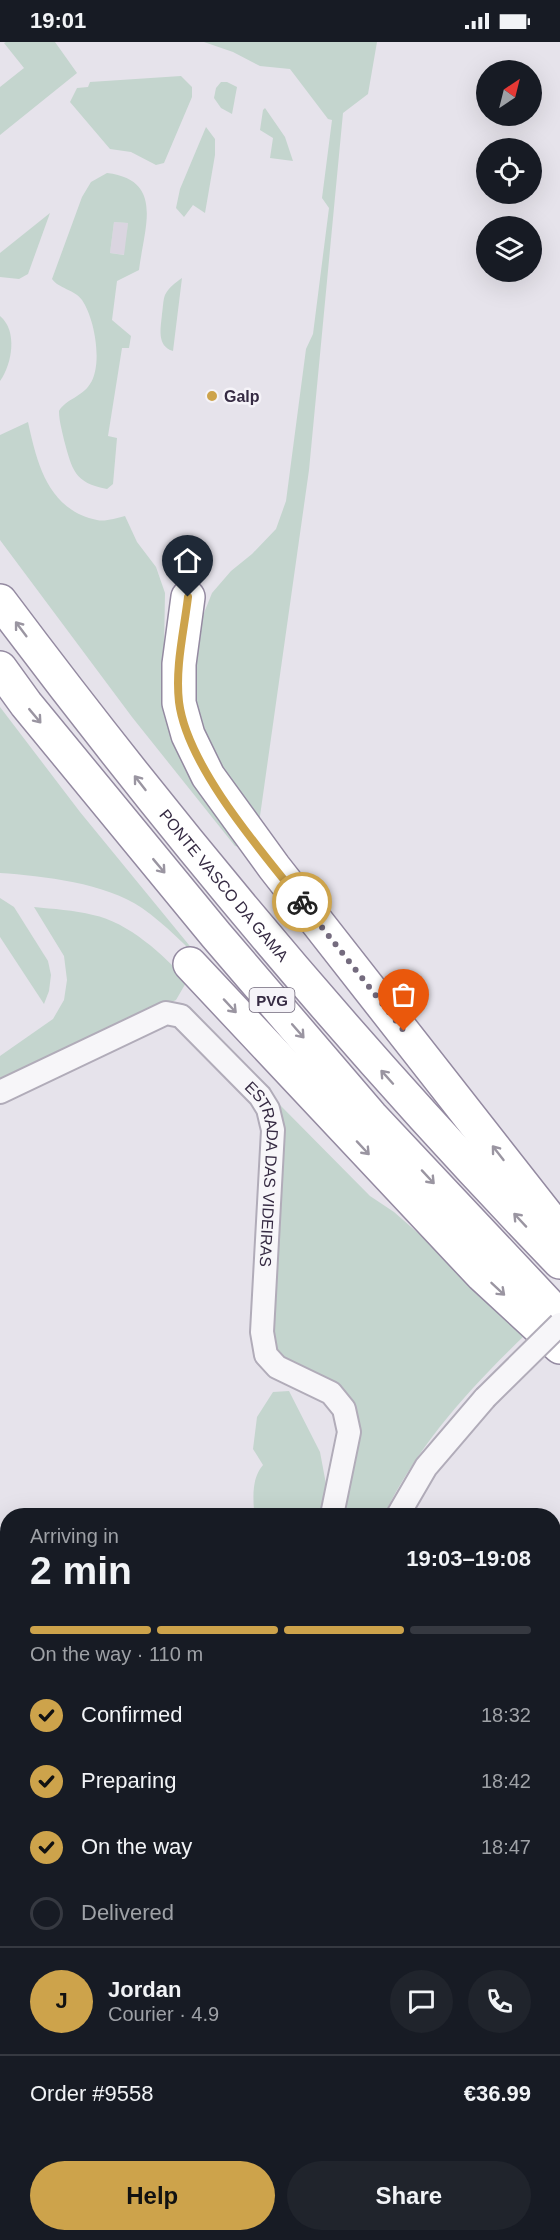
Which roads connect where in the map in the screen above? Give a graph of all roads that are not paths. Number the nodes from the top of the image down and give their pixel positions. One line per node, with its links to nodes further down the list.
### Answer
1 (188, 597): 6 (highway, one-way to 1)
2 (0, 600): 7 (highway, PONTE VASCO DA GAMA / PVG, one-way to 2)
3 (0, 669): 8 (highway, PVG, one-way to 8)
4 (190, 964): 10 (highway, one-way to 10)
5 (0, 1092): 11 (street, ESTRADA DAS VIDEIRAS)
6 (560, 1232)
7 (560, 1262)
8 (560, 1317)
9 (560, 1324): 12 (street, bridge)
10 (560, 1347)
11 (334, 1508)
12 (402, 1508)

